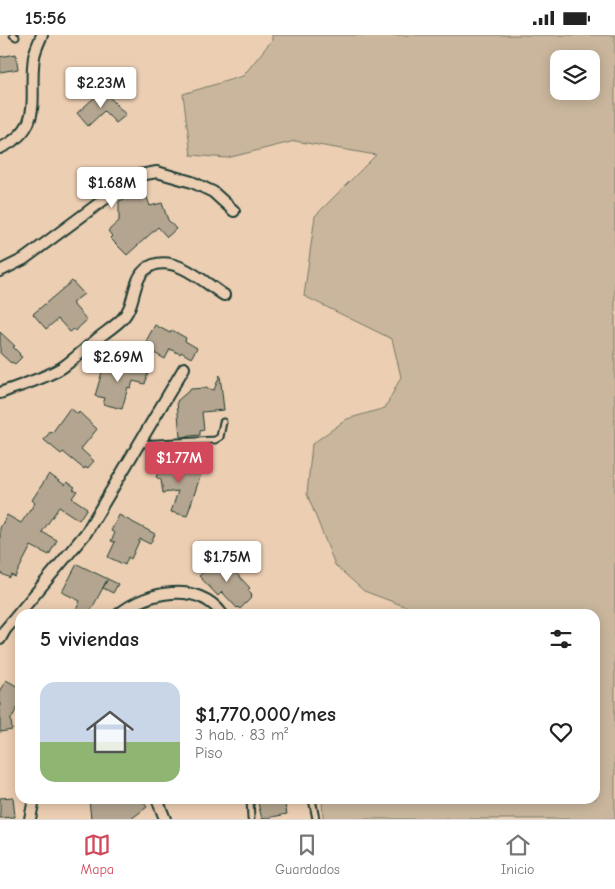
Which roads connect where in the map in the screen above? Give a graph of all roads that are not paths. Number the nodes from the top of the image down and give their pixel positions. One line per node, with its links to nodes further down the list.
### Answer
1 (42, 35): 2 (street)
2 (0, 149)
3 (234, 211): 4 (street)
4 (0, 271)
5 (224, 295): 7 (street)
6 (184, 368): 9 (street)
7 (0, 393)
8 (223, 421): 9 (lane)
9 (139, 444): 10 (street)
10 (23, 609)
11 (125, 609): 12 (street)
12 (217, 609)
13 (15, 618): 14 (street)
14 (0, 639)
15 (33, 804): 19 (street)
16 (159, 804): 20 (street)
17 (250, 804): 21 (lane)
18 (313, 804): 22 (lane)
19 (30, 819)
20 (165, 819)
21 (251, 819)
22 (316, 819)

